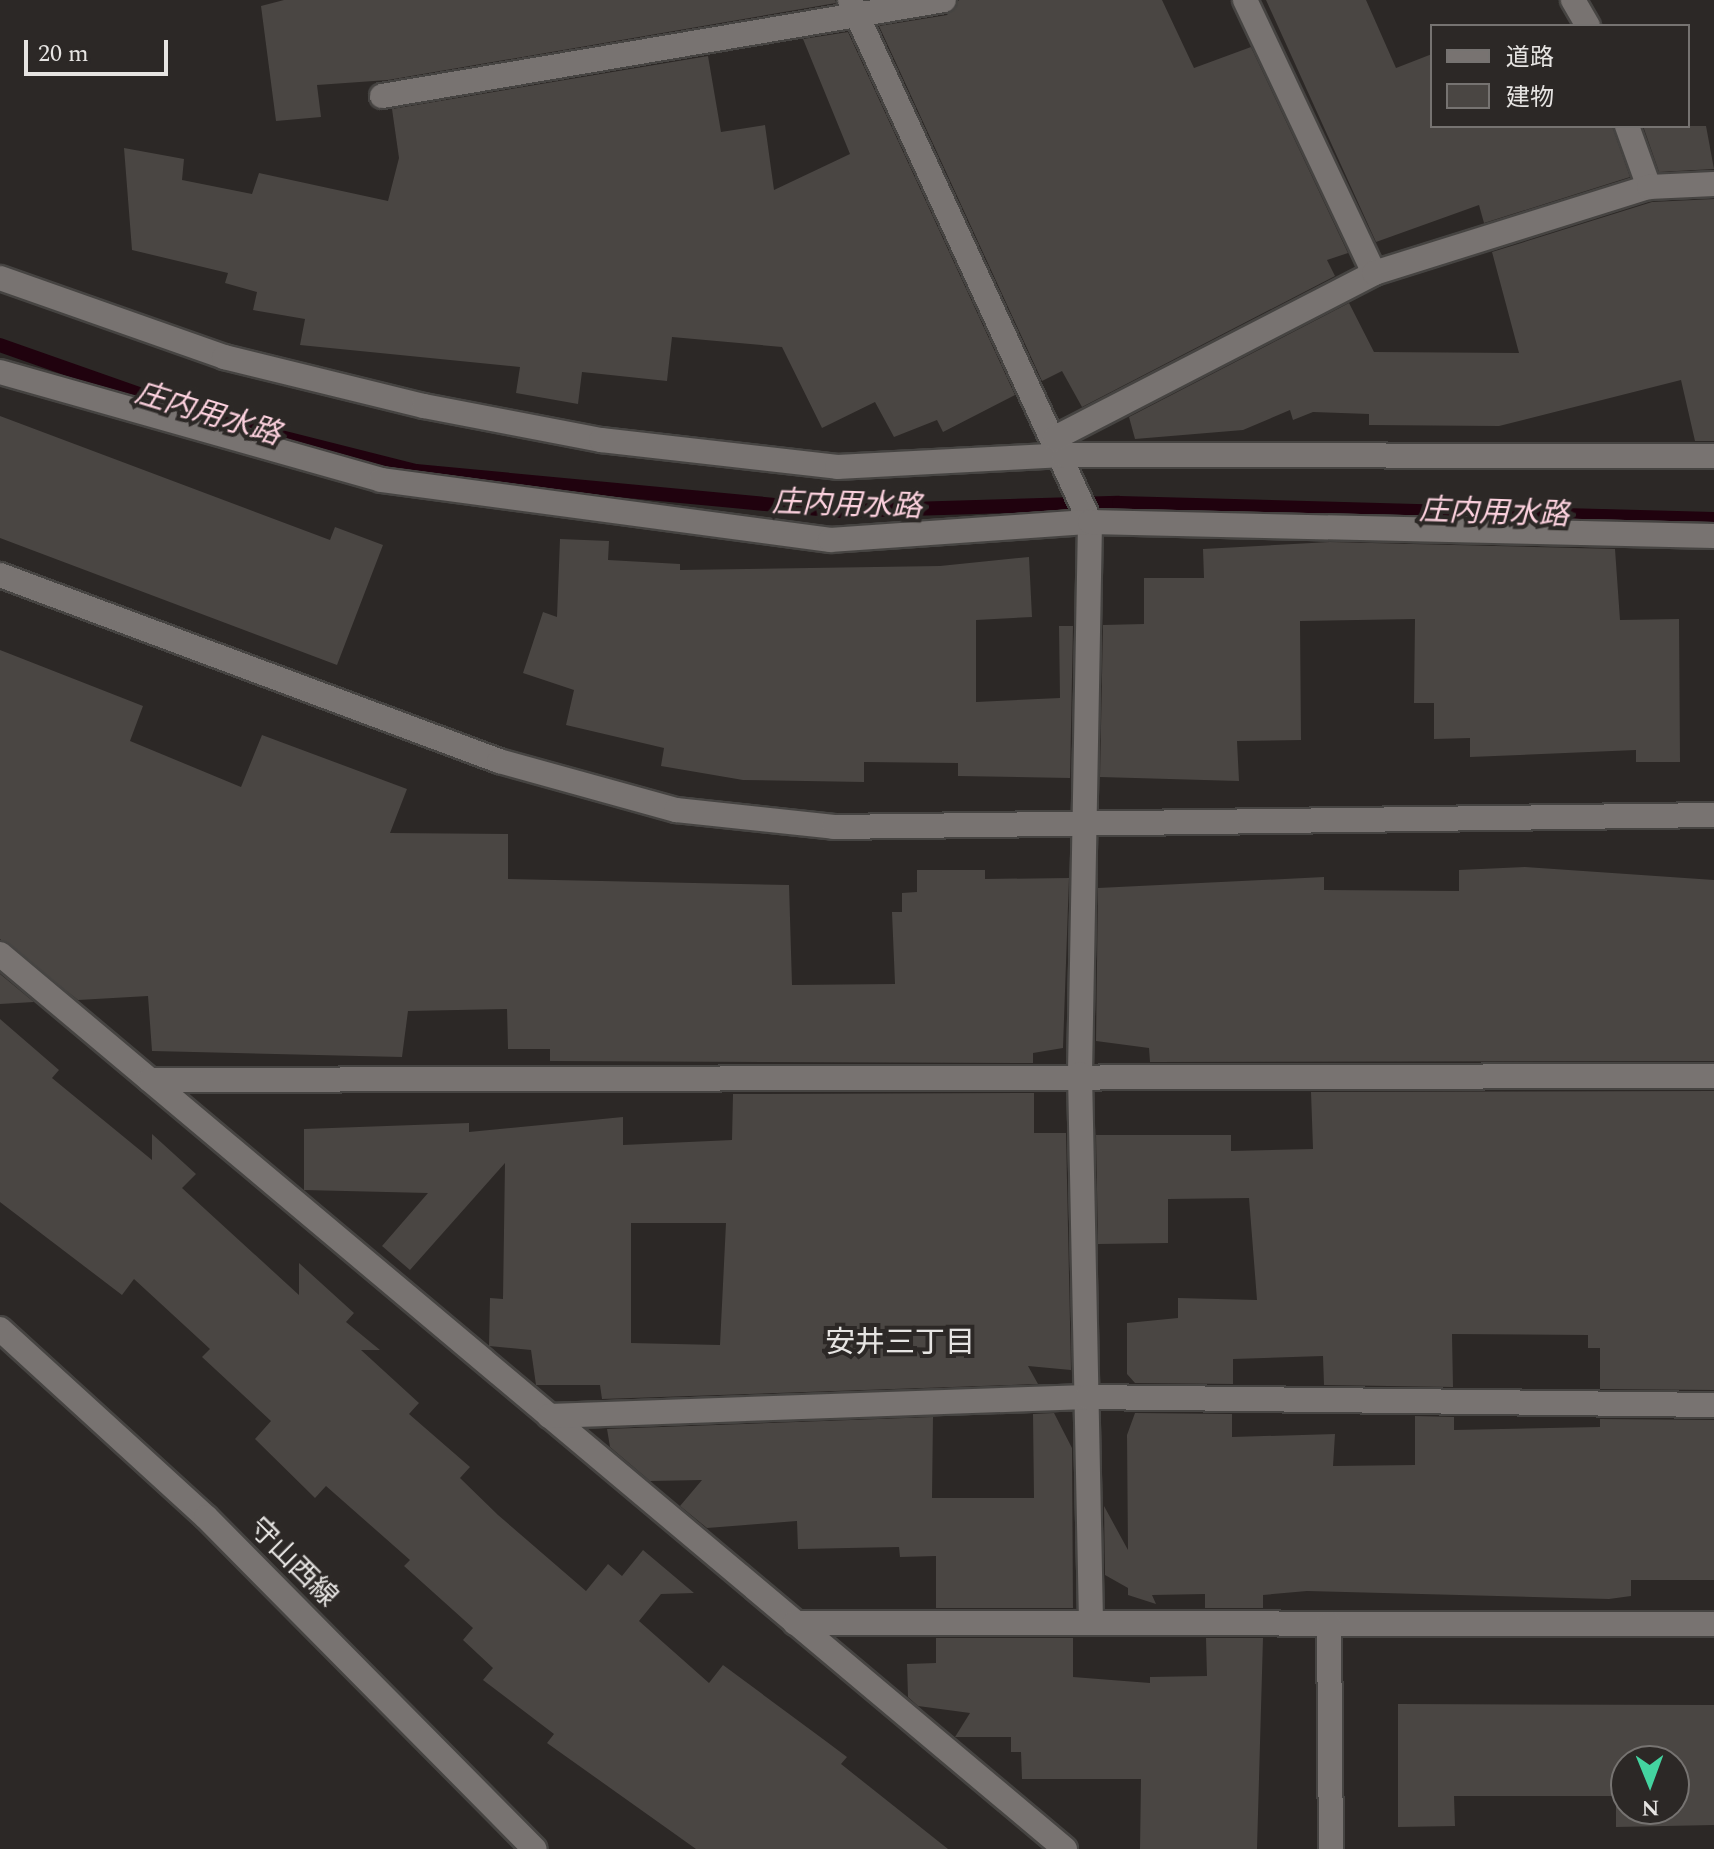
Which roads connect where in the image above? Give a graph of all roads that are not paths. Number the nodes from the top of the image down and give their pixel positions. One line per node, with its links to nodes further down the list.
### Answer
1 (944, 0): 4 (street)
2 (1245, 0): 10 (street)
3 (1573, 0): 5 (street)
4 (854, 10): 6 (street); 13 (street)
5 (1587, 24)
6 (382, 96)
7 (1628, 128): 9 (street)
8 (1714, 184): 9 (street)
9 (1649, 187): 10 (street)
10 (1374, 273): 13 (street)
11 (0, 278): 13 (street)
12 (0, 372): 15 (street)
13 (1060, 446): 14 (street); 15 (street)
14 (1714, 456)
15 (1090, 522): 16 (street); 19 (street)
16 (1714, 536)
17 (0, 575): 19 (street)
18 (1714, 815): 19 (street)
19 (1085, 823): 21 (street)
20 (0, 954): 23 (street)
21 (1080, 1074): 22 (street); 23 (street); 25 (street)
22 (1714, 1076)
23 (150, 1080): 27 (street)
24 (0, 1329): 32 (street, 守山西線)
25 (1087, 1397): 26 (street); 27 (street); 29 (street)
26 (1714, 1405)
27 (549, 1416): 28 (street)
28 (795, 1623): 29 (street); 33 (street)
29 (1091, 1623): 30 (street)
30 (1329, 1624): 31 (street); 34 (street)
31 (1714, 1624)
32 (535, 1849)
33 (1065, 1849)
34 (1331, 1849)

